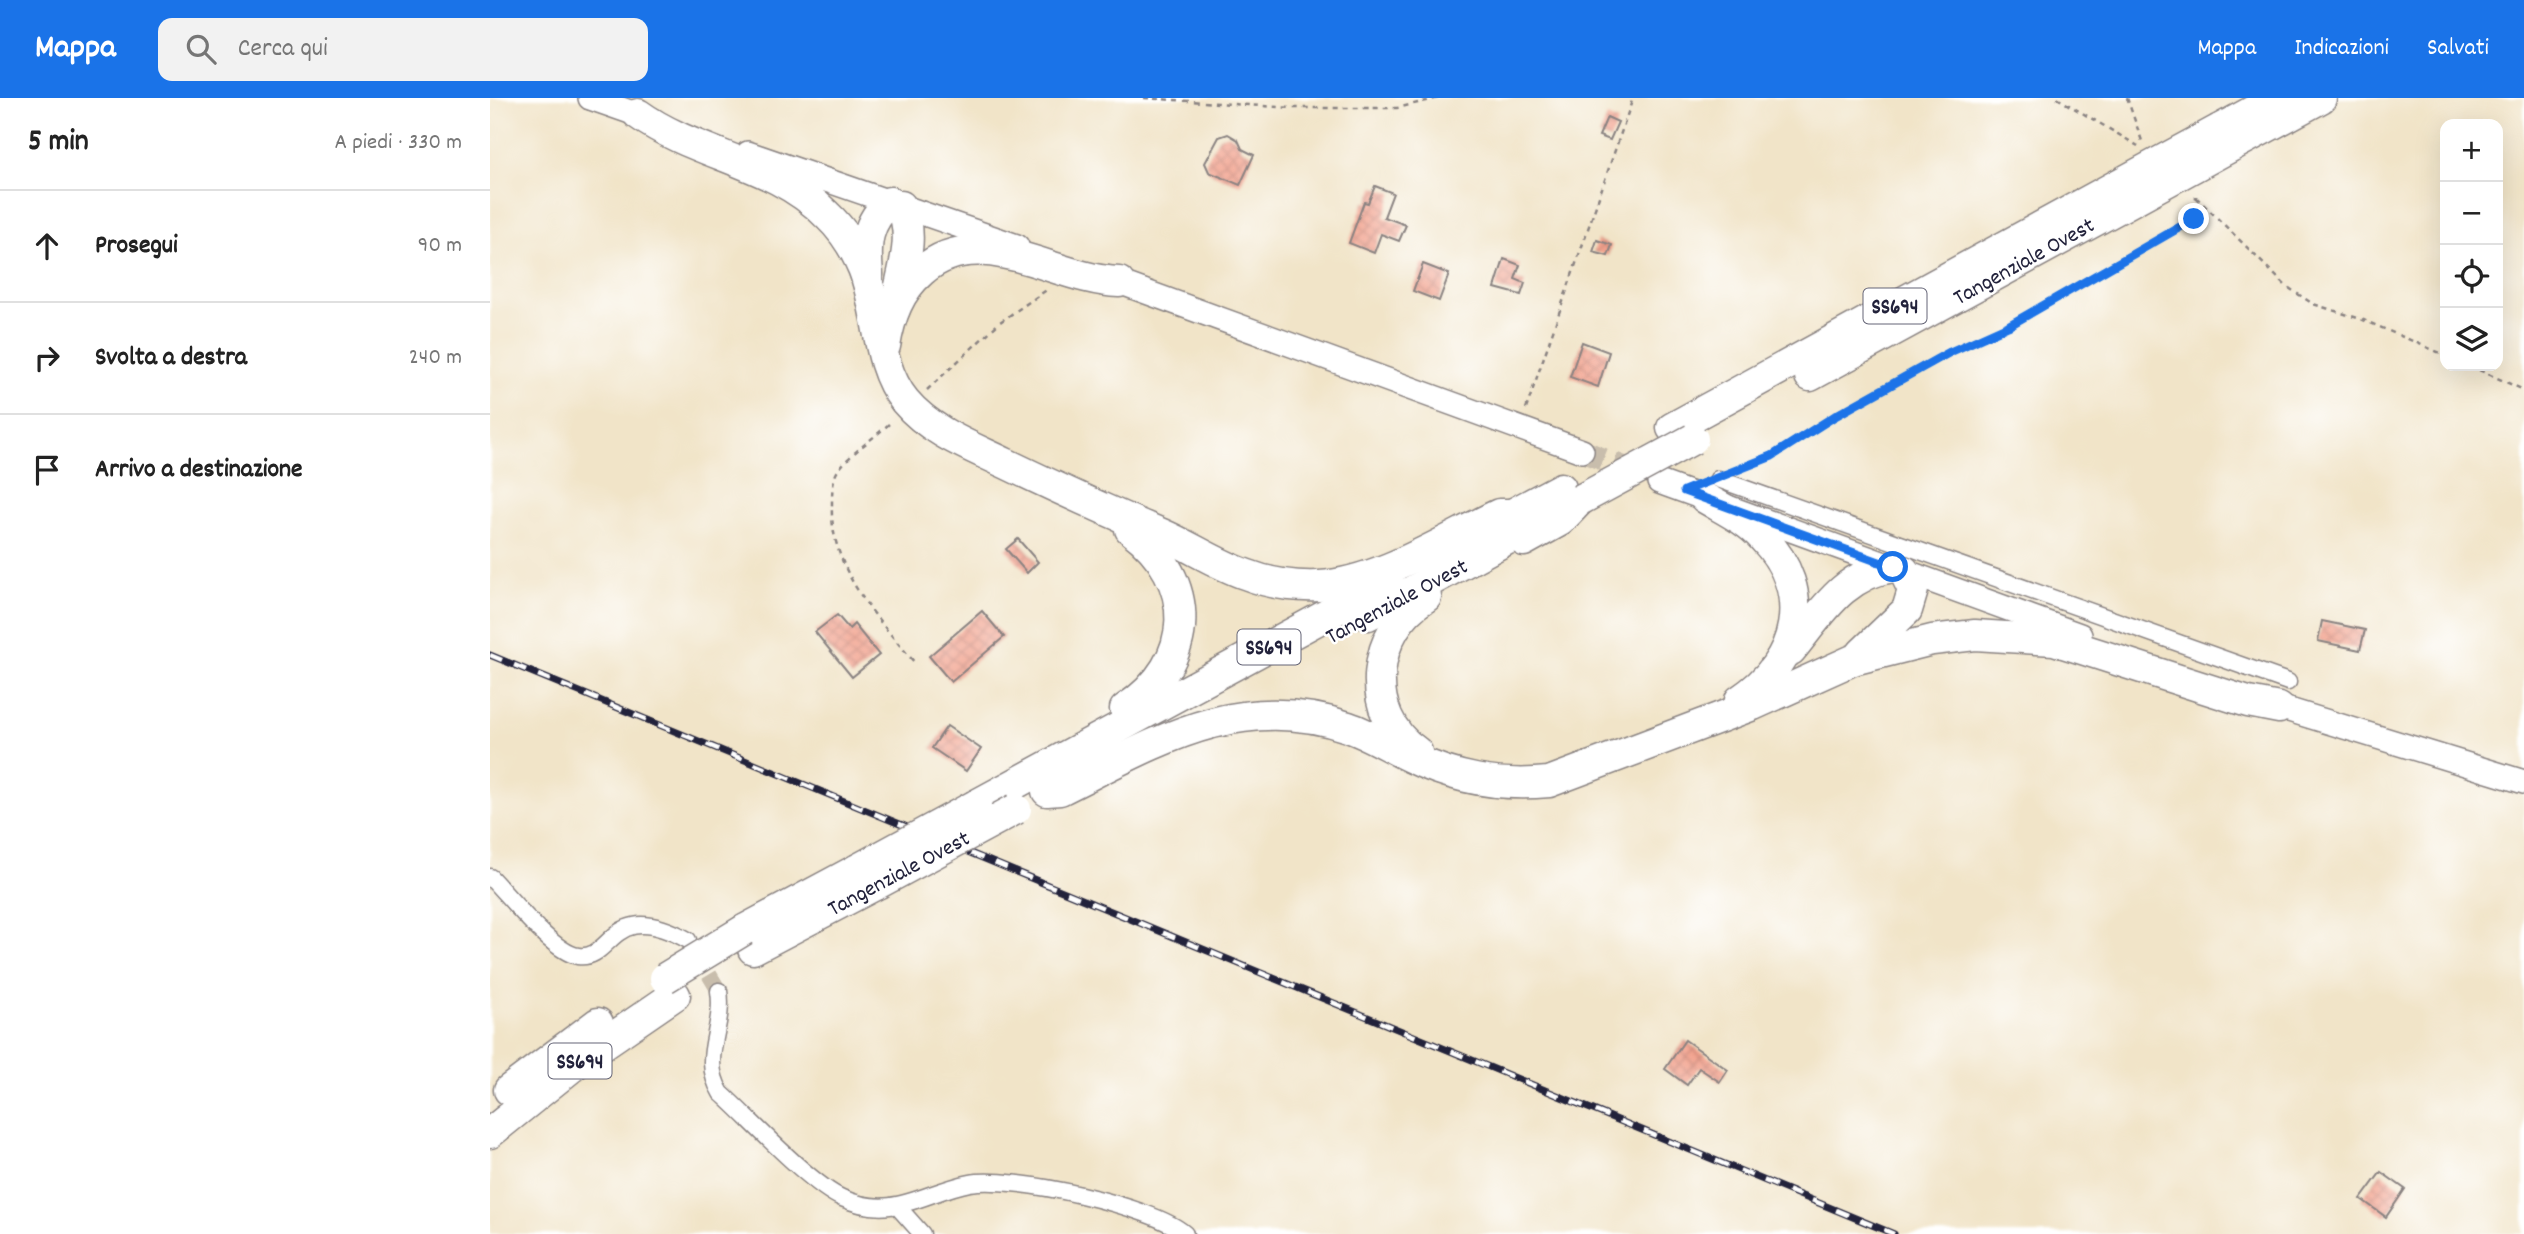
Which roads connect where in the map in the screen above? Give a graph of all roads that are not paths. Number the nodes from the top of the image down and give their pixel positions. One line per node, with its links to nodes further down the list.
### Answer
1 (590, 98): 4 (street)
2 (2277, 98): 5 (highway, Tangenziale Ovest / SS694)
3 (2321, 98): 5 (highway, Tangenziale Ovest / SS694)
4 (638, 114): 6 (street); 8 (highway)
5 (2225, 138): 12 (highway, Tangenziale Ovest / SS694, bridge)
6 (895, 204): 7 (street); 8 (highway); 8 (highway)
7 (1119, 282): 8 (highway); 9 (street)
8 (883, 297): 13 (highway)
9 (1582, 452)
10 (1658, 482): 11 (street)
11 (1712, 489): 15 (street); 17 (highway); 18 (street)
12 (1571, 494): 14 (highway, Tangenziale Ovest / SS694); 20 (highway); 22 (highway, Tangenziale Ovest / SS694)
13 (1107, 512): 14 (highway); 23 (highway)
14 (1512, 514): 23 (highway, Tangenziale Ovest / SS694)
15 (1899, 569): 16 (highway); 17 (highway); 18 (street)
16 (1853, 660): 18 (highway); 19 (highway)
17 (1780, 663): 19 (highway)
18 (2283, 695): 21 (street)
19 (1708, 720): 20 (highway)
20 (1449, 773): 22 (highway)
21 (2524, 782)
22 (1047, 791): 23 (highway, Tangenziale Ovest / SS694)
23 (997, 803): 25 (highway, Tangenziale Ovest / SS694, bridge); 25 (highway, Tangenziale Ovest / SS694, bridge)
24 (490, 877): 26 (street)
25 (868, 877): 27 (highway, Tangenziale Ovest / SS694, bridge)
26 (688, 940)
27 (670, 986): 29 (highway, Tangenziale Ovest / SS694); 30 (highway, Tangenziale Ovest / SS694)
28 (719, 991): 31 (street)
29 (490, 1106)
30 (490, 1133)
31 (898, 1207): 32 (street); 33 (street)
32 (922, 1234)
33 (1185, 1234)

